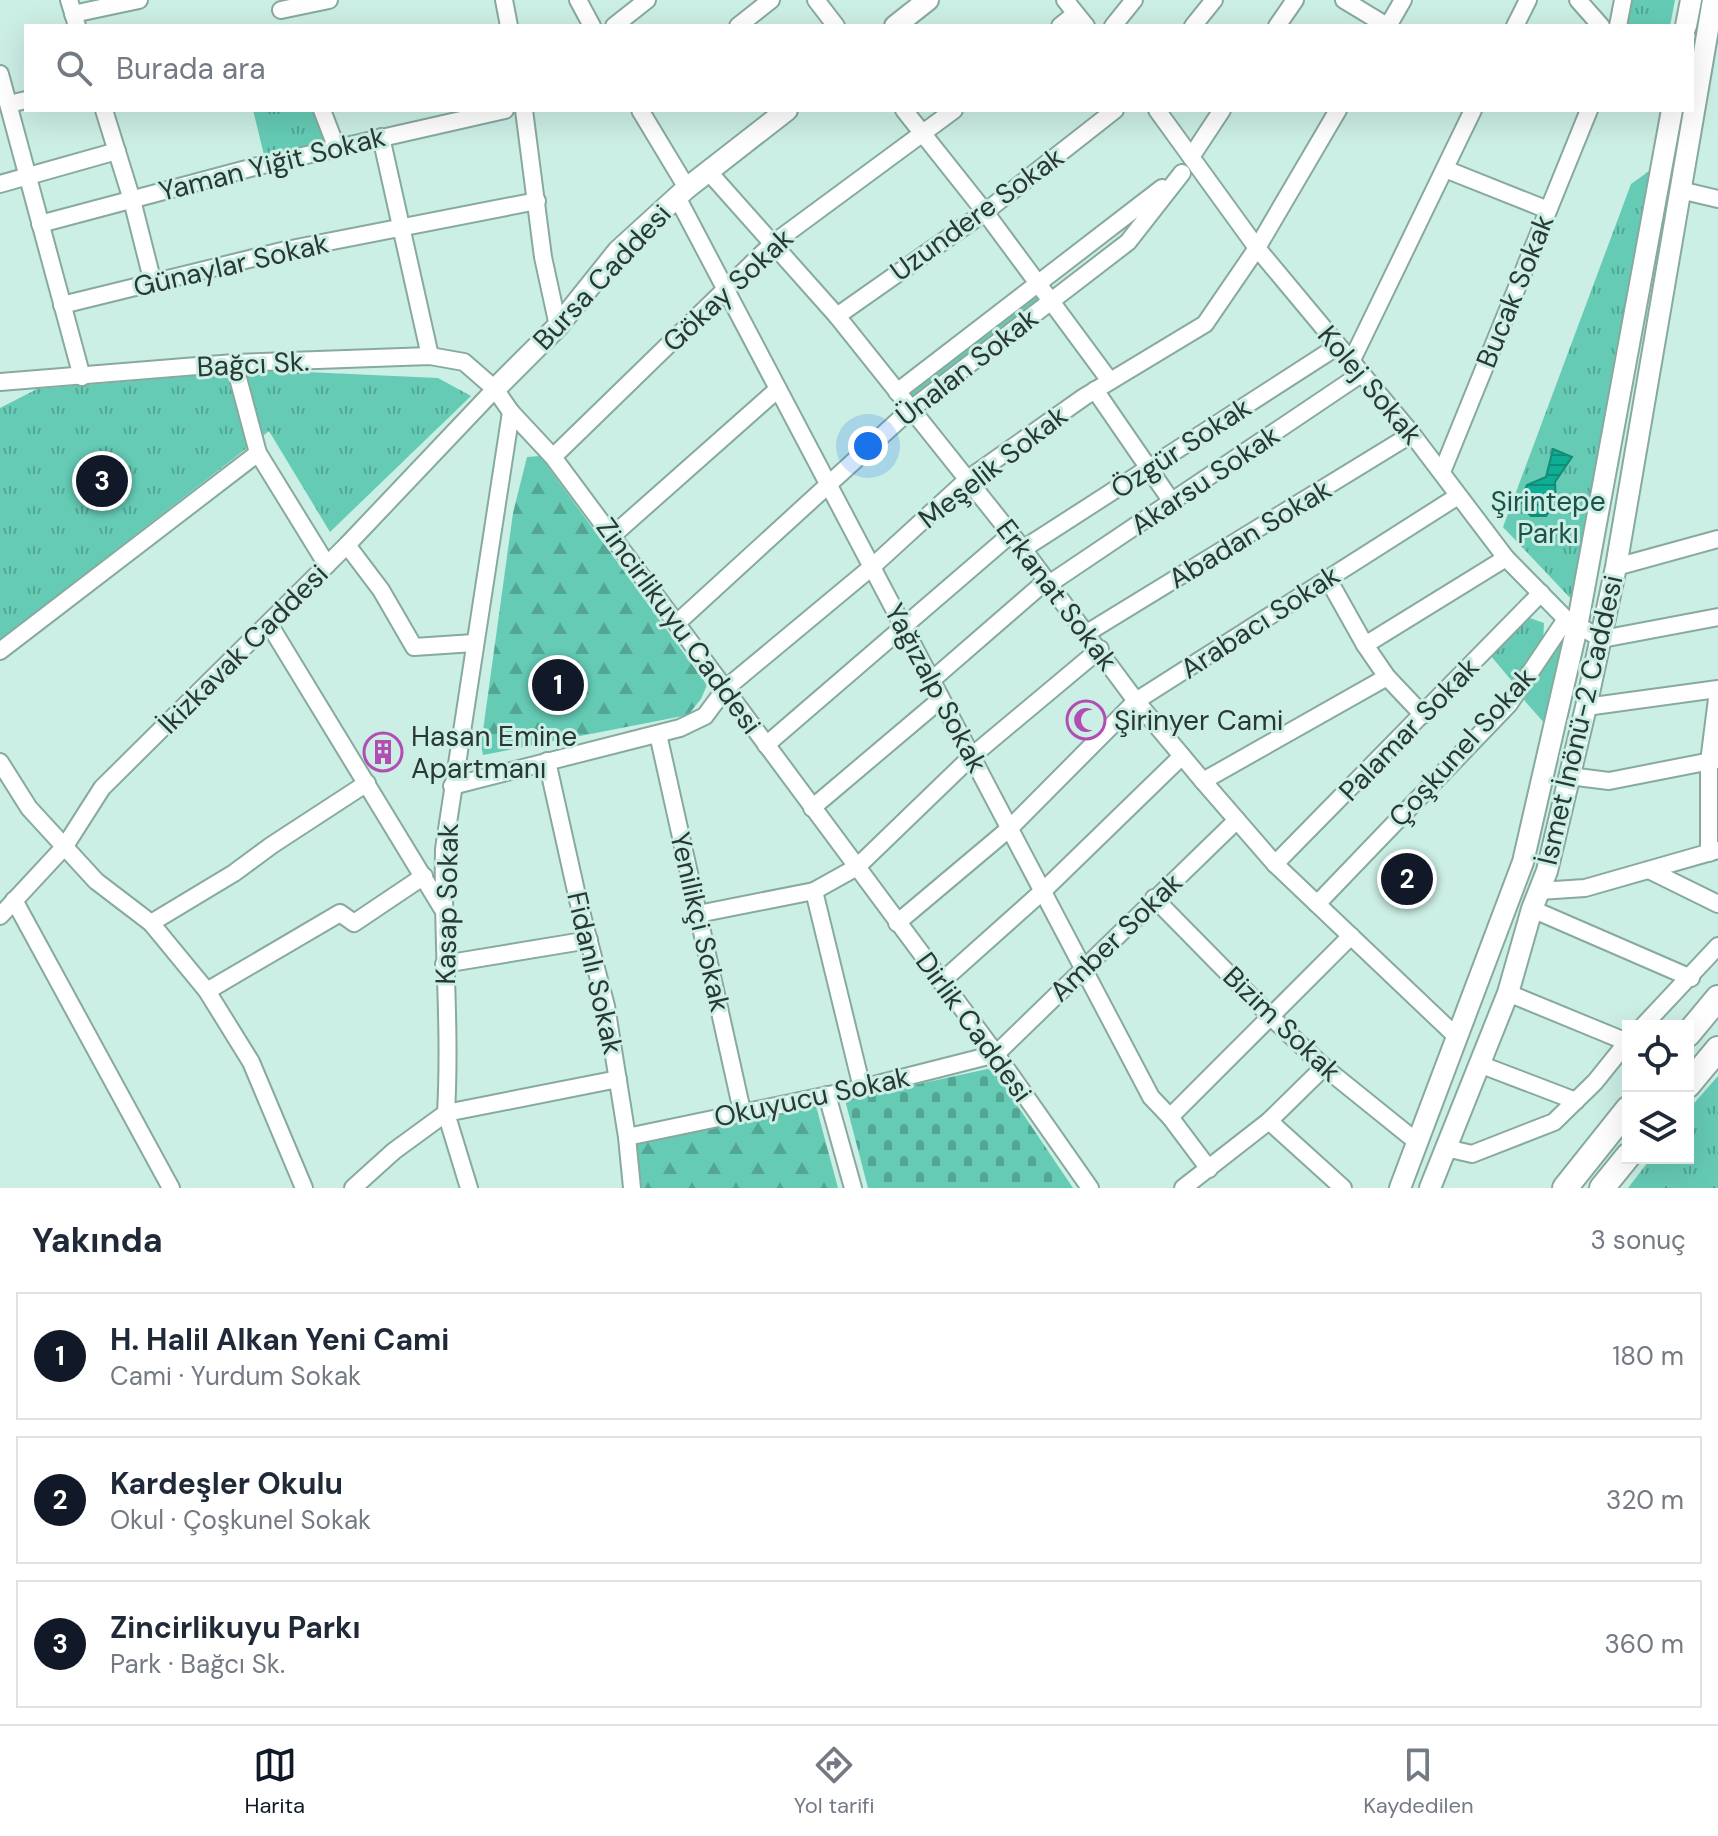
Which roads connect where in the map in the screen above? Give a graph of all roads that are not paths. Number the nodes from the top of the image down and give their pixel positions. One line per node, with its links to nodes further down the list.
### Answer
1 (139, 0): 20 (street)
2 (329, 0): 19 (street)
3 (504, 0): 21 (street)
4 (578, 0): 22 (street)
5 (647, 0): 23 (street)
6 (771, 0): 24 (street)
7 (816, 0): 25 (street)
8 (928, 0): 26 (main road)
9 (1134, 0): 27 (street)
10 (1214, 0): 28 (street)
11 (1295, 0): 29 (street)
12 (1344, 0): 30 (street)
13 (1403, 0): 31 (street)
14 (1528, 0): 32 (street)
15 (1578, 0): 33 (street)
16 (1623, 0): 34 (street)
17 (1691, 0): 35 (main road)
18 (1713, 0): 39 (main road, İsmet İnönü-2 Caddesi)
19 (281, 12)
20 (73, 13)
21 (509, 24)
22 (591, 24)
23 (617, 24)
24 (741, 24)
25 (834, 24)
26 (898, 24)
27 (1115, 24)
28 (1195, 24)
29 (1278, 24)
30 (1384, 24)
31 (1388, 24)
32 (1516, 24)
33 (1599, 24)
34 (1618, 24)
35 (1686, 24)
36 (0, 74): 38 (street)
37 (24, 100): 38 (street)
38 (9, 104): 63 (street)
39 (1694, 109)
40 (105, 112): 59 (street)
41 (323, 112): 58 (street)
42 (496, 112): 57 (street, Yaman Yiğit Sokak)
43 (524, 112): 69 (street)
44 (641, 112): 66 (street, Yağızalp Sokak)
45 (784, 112): 62 (main road, Bursa Caddesi)
46 (906, 112): 56 (street)
47 (952, 112): 56 (street, Gökay Sokak)
48 (1112, 112): 71 (street, Uzundere Sokak)
49 (1158, 112): 60 (street, Kolej Sokak)
50 (1221, 112): 60 (street)
51 (1337, 112): 75 (street, Meşelik Sokak)
52 (1472, 112): 61 (street)
53 (1588, 112): 70 (street, Bucak Sokak)
54 (1672, 112): 121 (main road, İsmet İnönü-2 Caddesi)
55 (1694, 112): 65 (main road, İsmet İnönü-2 Caddesi)
56 (924, 134): 71 (street); 74 (street, Gökay Sokak)
57 (381, 137): 58 (street, Yaman Yiğit Sokak); 73 (street)
58 (337, 149): 68 (street, Yaman Yiğit Sokak)
59 (117, 151): 63 (street); 68 (street)
60 (1189, 164): 75 (street, Kolej Sokak); 77 (street, Ünalan Sokak); 79 (street, Ünalan Sokak)
61 (1445, 169): 70 (street); 86 (street)
62 (708, 171): 66 (main road, Bursa Caddesi); 74 (street, Erkanat Sokak)
63 (27, 175): 64 (street); 72 (street)
64 (0, 184)
65 (1680, 190): 67 (street); 115 (main road, İsmet İnönü-2 Caddesi)
66 (682, 192): 78 (street, Yağızalp Sokak); 82 (main road, Bursa Caddesi)
67 (1718, 199)
68 (132, 200): 72 (street, Yaman Yiğit Sokak); 76 (street)
69 (537, 201): 73 (street, Günaylar Sokak); 82 (street)
70 (1548, 210): 102 (street, Bucak Sokak)
71 (985, 212): 77 (street); 81 (street, Uzundere Sokak)
72 (40, 224): 80 (street)
73 (401, 226): 76 (street, Günaylar Sokak); 84 (street)
74 (771, 245): 78 (street, Gökay Sokak); 81 (street, Erkanat Sokak)
75 (1257, 248): 83 (street, Kolej Sokak); 88 (street, Meşelik Sokak)
76 (153, 283): 80 (street, Günaylar Sokak)
77 (1037, 284): 79 (street); 94 (street, Ünalan Sokak)
78 (726, 291): 92 (street, Yağızalp Sokak); 100 (street, Gökay Sokak)
79 (1050, 302): 88 (street); 96 (street, Ünalan Sokak)
80 (62, 305): 87 (street)
81 (837, 316): 94 (street, Erkanat Sokak)
82 (558, 326): 91 (main road, Bursa Caddesi)
83 (1338, 346): 86 (street, Kolej Sokak); 101 (street, Özgür Sokak)
84 (430, 356): 85 (street, Bağcı Sk.); 91 (street, Bağcı Sk.)
85 (234, 363): 87 (street, Bağcı Sk.); 99 (street)
86 (1356, 368): 98 (street, Kolej Sokak); 106 (street, Akarsu Sokak)
87 (82, 377): 90 (street, Bağcı Sk.)
88 (1110, 381): 93 (street, Meşelik Sokak)
89 (0, 382): 90 (street, Bağcı Sk.)
90 (28, 382): 95 (street)
91 (495, 389): 97 (street, Zincirlikuyu Caddesi); 110 (street, İkizkavak Caddesi)
92 (778, 389): 104 (street, Yağızalp Sokak); 108 (street)
93 (1095, 390): 101 (street); 103 (street, Meşelik Sokak)
94 (897, 392): 96 (street, Erkanat Sokak)
95 (0, 397)
96 (911, 409): 103 (street, Erkanat Sokak); 104 (street, Ünalan Sokak)
97 (511, 412): 100 (street, Zincirlikuyu Caddesi); 126 (street, Kasap Sokak)
98 (1412, 434): 102 (street, Kolej Sokak); 124 (street, Abadan Sokak)
99 (258, 453): 113 (street); 129 (street)
100 (553, 457): 108 (street, Zincirlikuyu Caddesi)
101 (1150, 469): 106 (street); 111 (street, Özgür Sokak)
102 (1442, 472): 105 (street, Kolej Sokak)
103 (968, 479): 107 (street, Erkanat Sokak); 114 (street, Meşelik Sokak)
104 (829, 486): 114 (street, Yağızalp Sokak); 120 (street, Ünalan Sokak)
105 (1458, 496): 112 (street, Kolej Sokak); 116 (street, Arabacı Sokak)
106 (1172, 502): 117 (street, Akarsu Sokak)
107 (1010, 535): 111 (street, Erkanat Sokak); 123 (street)
108 (612, 536): 120 (street, Zincirlikuyu Caddesi)
109 (1718, 539): 115 (street)
110 (347, 545): 113 (street, İkizkavak Caddesi); 126 (street)
111 (1023, 549): 117 (street, Erkanat Sokak)
112 (1506, 558): 118 (street, Kolej Sokak); 127 (street)
113 (327, 565): 122 (street, İkizkavak Caddesi)
114 (873, 566): 123 (street, Yağızalp Sokak); 132 (street, Meşelik Sokak)
115 (1616, 567): 125 (main road, İsmet İnönü-2 Caddesi)
116 (1328, 579): 127 (street); 135 (street, Arabacı Sokak)
117 (1048, 582): 124 (street, Erkanat Sokak); 131 (street, Akarsu Sokak)
118 (1541, 593): 121 (street, Kolej Sokak); 137 (street, Palamar Sokak)
119 (1718, 617): 125 (street)
120 (677, 623): 132 (street, Zincirlikuyu Caddesi)
121 (1571, 623): 125 (street, Kolej Sokak); 163 (street, Çoşkunel Sokak); 183 (main road, İsmet İnönü-2 Caddesi)
122 (269, 624): 147 (street); 152 (street, İkizkavak Caddesi)
123 (903, 627): 131 (street, Yağızalp Sokak); 139 (street)
124 (1087, 633): 128 (street, Erkanat Sokak)
125 (1602, 639): 136 (main road, İsmet İnönü-2 Caddesi)
126 (474, 643): 148 (street, Kasap Sokak)
127 (1365, 645): 130 (street)
128 (1100, 649): 135 (street, Erkanat Sokak); 140 (street)
129 (0, 651)
130 (1387, 677): 137 (street); 146 (street)
131 (933, 679): 134 (street, Yağızalp Sokak)
132 (725, 689): 138 (street, Meşelik Sokak); 139 (street, Zincirlikuyu Caddesi)
133 (1718, 690): 136 (street); 142 (street)
134 (941, 699): 140 (street, Yağızalp Sokak); 149 (street)
135 (1136, 701): 141 (street, Erkanat Sokak); 151 (street, Arabacı Sokak)
136 (1586, 707): 145 (main road, İsmet İnönü-2 Caddesi)
137 (1423, 715): 154 (street, Palamar Sokak)
138 (658, 734): 143 (street, Meşelik Sokak); 166 (street, Yenilikçi Sokak)
139 (766, 745): 149 (street, Zincirlikuyu Caddesi)
140 (972, 756): 151 (street, Yağızalp Sokak); 155 (street)
141 (1182, 756): 146 (street, Erkanat Sokak); 158 (street)
142 (1713, 760): 145 (street); 153 (street)
143 (547, 761): 148 (street, Meşelik Sokak); 171 (street, Fidanlı Sokak)
144 (0, 762): 152 (street)
145 (1569, 776): 162 (main road, İsmet İnönü-2 Caddesi)
146 (1203, 781): 150 (street, Erkanat Sokak)
147 (367, 783): 157 (street); 168 (street)
148 (452, 786): 165 (street, Kasap Sokak)
149 (812, 808): 155 (street, Zincirlikuyu Caddesi)
150 (1237, 820): 154 (street, Erkanat Sokak); 160 (street, Amber Sokak)
151 (1010, 828): 158 (street, Yağızalp Sokak); 169 (street, Arabacı Sokak)
152 (65, 846): 161 (street, İkizkavak Caddesi); 168 (street)
153 (1714, 851): 156 (street)
154 (1275, 864): 163 (street, Erkanat Sokak)
155 (857, 867): 159 (street); 169 (street, Dirlik Caddesi)
156 (1649, 870): 162 (street); 164 (street)
157 (424, 876): 165 (street); 177 (street)
158 (1044, 890): 174 (street, Yağızalp Sokak); 176 (street)
159 (814, 891): 166 (street); 192 (street)
160 (1154, 898): 174 (street, Amber Sokak); 180 (street, Bizim Sokak)
161 (14, 900): 167 (street, İkizkavak Caddesi); 205 (street)
162 (1535, 900): 175 (street); 178 (main road, İsmet İnönü-2 Caddesi)
163 (1317, 904): 170 (street, Erkanat Sokak)
164 (1718, 904)
165 (442, 909): 173 (street, Kasap Sokak)
166 (698, 914): 195 (street, Yenilikçi Sokak)
167 (0, 916)
168 (151, 923): 177 (street)
169 (897, 923): 176 (street, Dirlik Caddesi)
170 (1351, 936): 180 (street); 183 (street, Erkanat Sokak)
171 (589, 940): 173 (street); 191 (street, Fidanlı Sokak)
172 (1718, 946): 175 (street)
173 (444, 964): 196 (street, Kasap Sokak)
174 (1083, 968): 187 (street, Amber Sokak); 197 (street, Yağızalp Sokak)
175 (1691, 978): 181 (street)
176 (941, 982): 187 (street, Dirlik Caddesi)
177 (207, 991): 206 (street)
178 (1508, 993): 184 (street); 188 (main road, İsmet İnönü-2 Caddesi)
179 (1718, 998): 182 (highway)
180 (1271, 1017): 189 (street, Bizim Sokak); 197 (street)
181 (1649, 1020)
182 (1694, 1027)
183 (1457, 1037): 201 (main road, İsmet İnönü-2 Caddesi)
184 (1622, 1040)
185 (1622, 1049): 194 (street)
186 (1718, 1049): 190 (highway)
187 (996, 1054): 192 (street, Okuyucu Sokak); 211 (street, Dirlik Caddesi)
188 (1479, 1064): 194 (street); 202 (main road, İsmet İnönü-2 Caddesi)
189 (1324, 1067): 199 (street); 201 (street, Bizim Sokak)
190 (1694, 1078)
191 (618, 1079): 196 (street); 200 (street, Fidanlı Sokak)
192 (862, 1088): 193 (street, Okuyucu Sokak)
193 (827, 1095): 195 (street, Okuyucu Sokak); 210 (street)
194 (1576, 1101): 202 (street)
195 (742, 1111): 200 (street, Okuyucu Sokak)
196 (446, 1113): 207 (street); 208 (street, Kasap Sokak)
197 (1170, 1117): 204 (street, Yağızalp Sokak)
198 (1622, 1117): 216 (highway)
199 (1269, 1121): 204 (street); 213 (street)
200 (627, 1137): 209 (street, Fidanlı Sokak)
201 (1417, 1142): 214 (main road, İsmet İnönü-2 Caddesi)
202 (1446, 1148): 215 (main road, İsmet İnönü-2 Caddesi)
203 (1622, 1163): 217 (highway)
204 (1209, 1169): 212 (street)
205 (171, 1188)
206 (304, 1188)
207 (353, 1188)
208 (469, 1188)
209 (632, 1188)
210 (853, 1188)
211 (1090, 1188)
212 (1183, 1188)
213 (1343, 1188)
214 (1400, 1188)
215 (1430, 1188)
216 (1565, 1188)
217 (1602, 1188)

